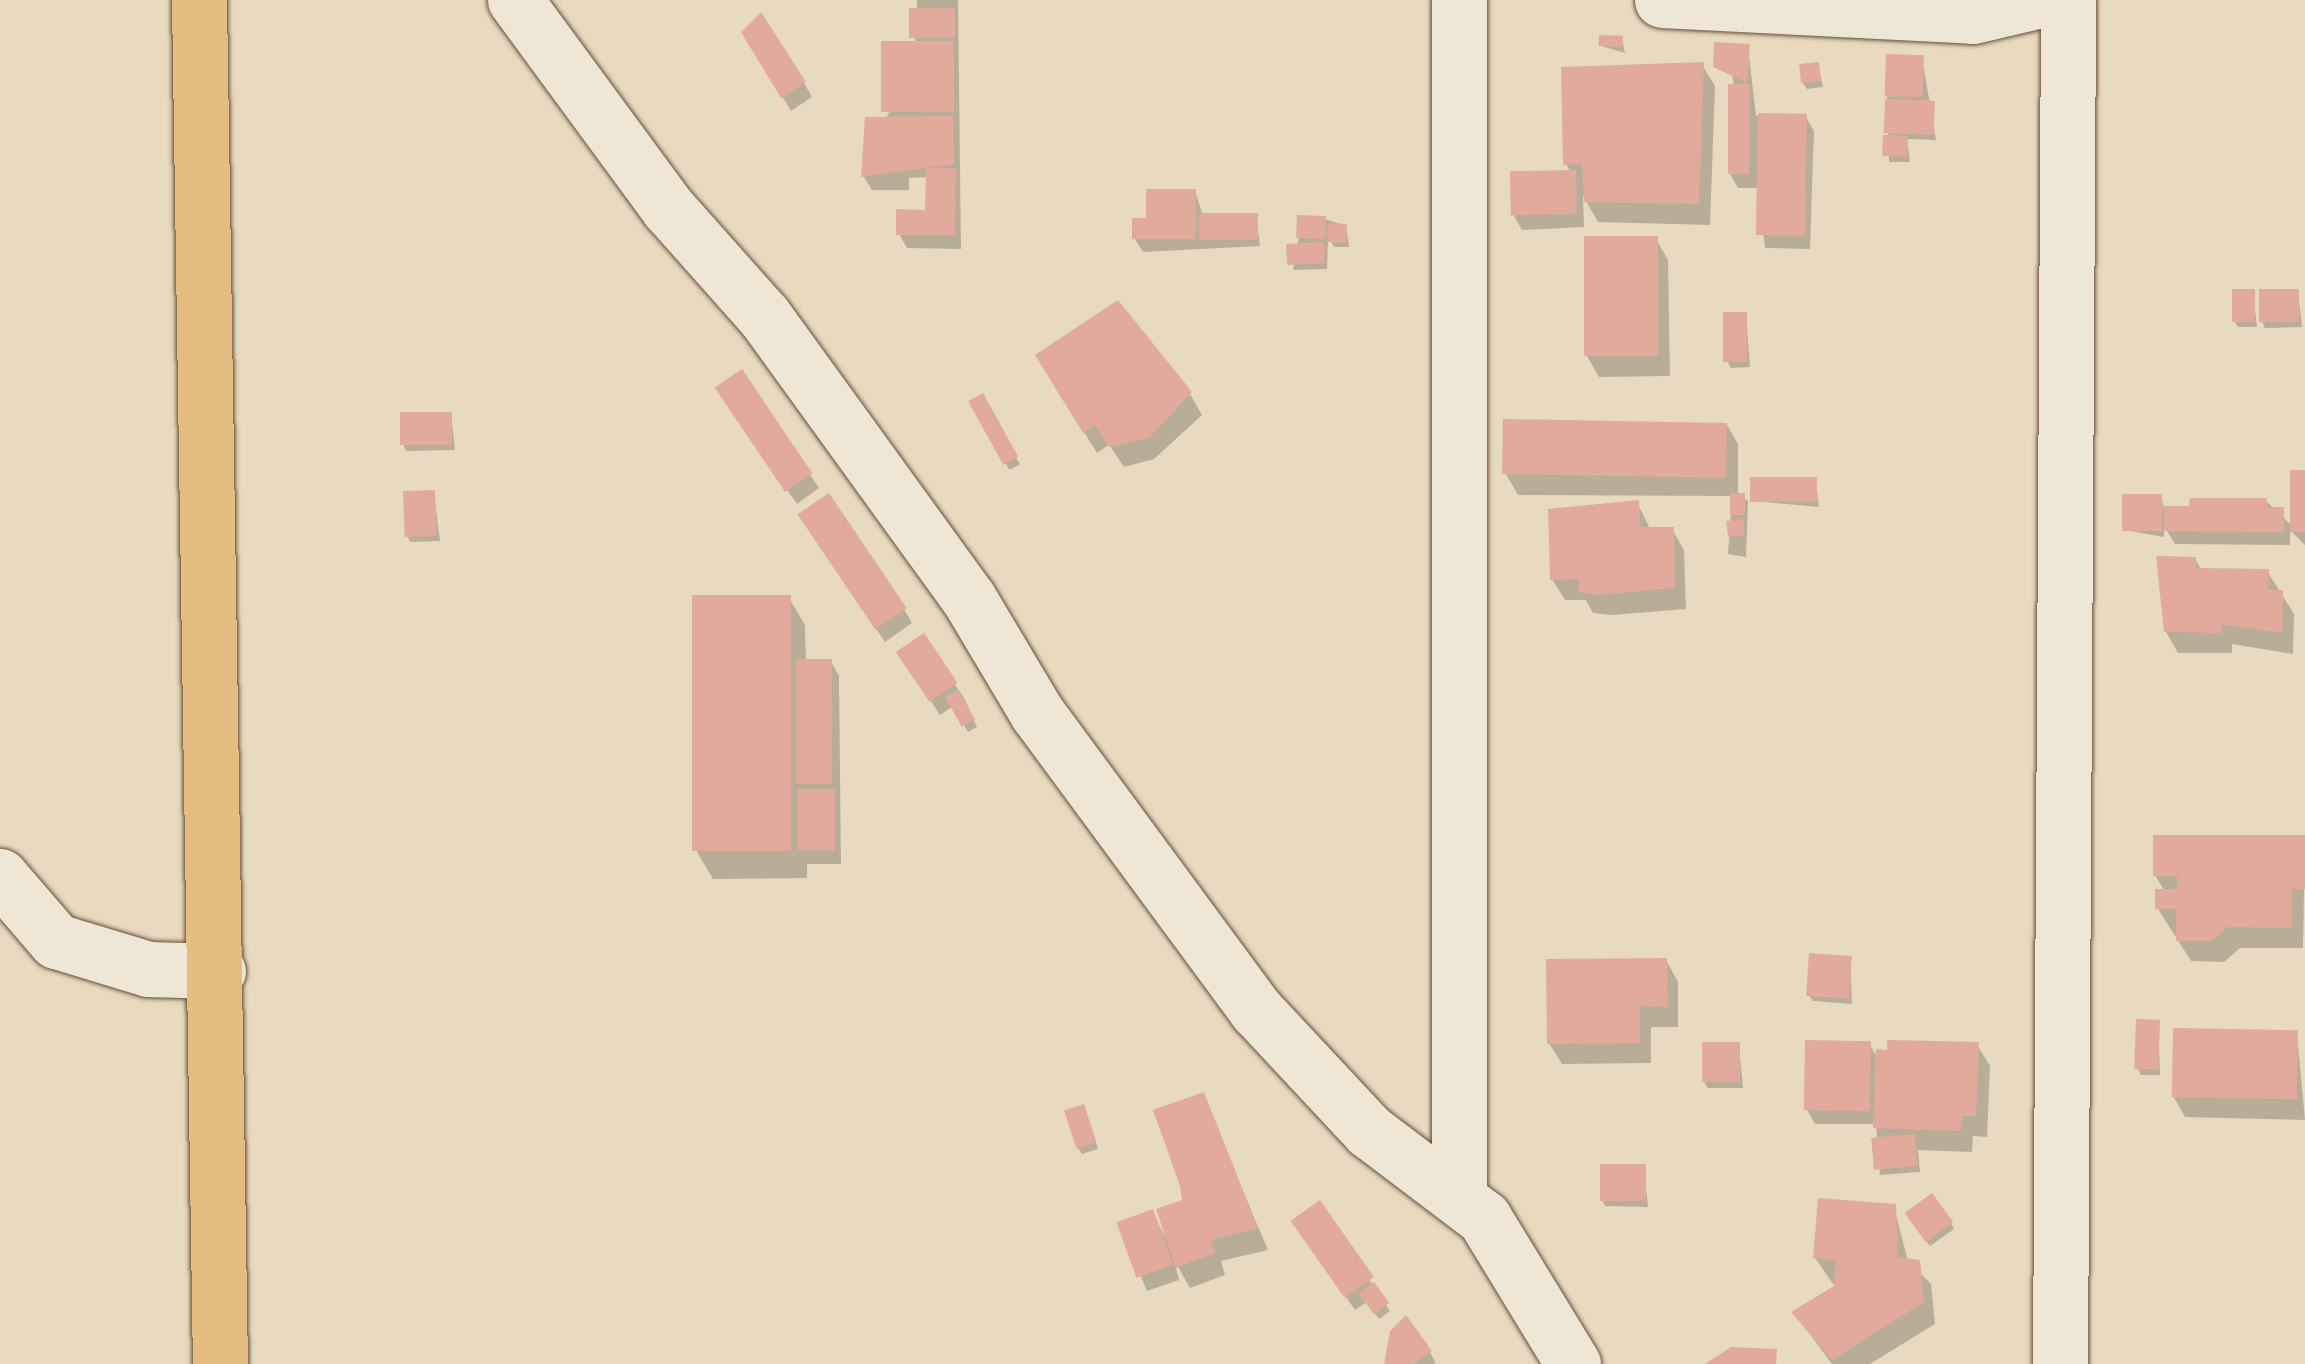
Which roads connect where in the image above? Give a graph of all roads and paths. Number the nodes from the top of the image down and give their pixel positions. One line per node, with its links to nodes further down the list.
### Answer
1 (199, 0): 8 (main road)
2 (515, 0): 9 (street)
3 (1459, 0): 9 (street)
4 (1662, 0): 5 (street)
5 (2041, 0)
6 (2068, 0): 12 (street)
7 (0, 876): 8 (street)
8 (218, 971): 10 (main road)
9 (1459, 1198): 11 (street)
10 (220, 1364)
11 (1573, 1364)
12 (2060, 1364)

